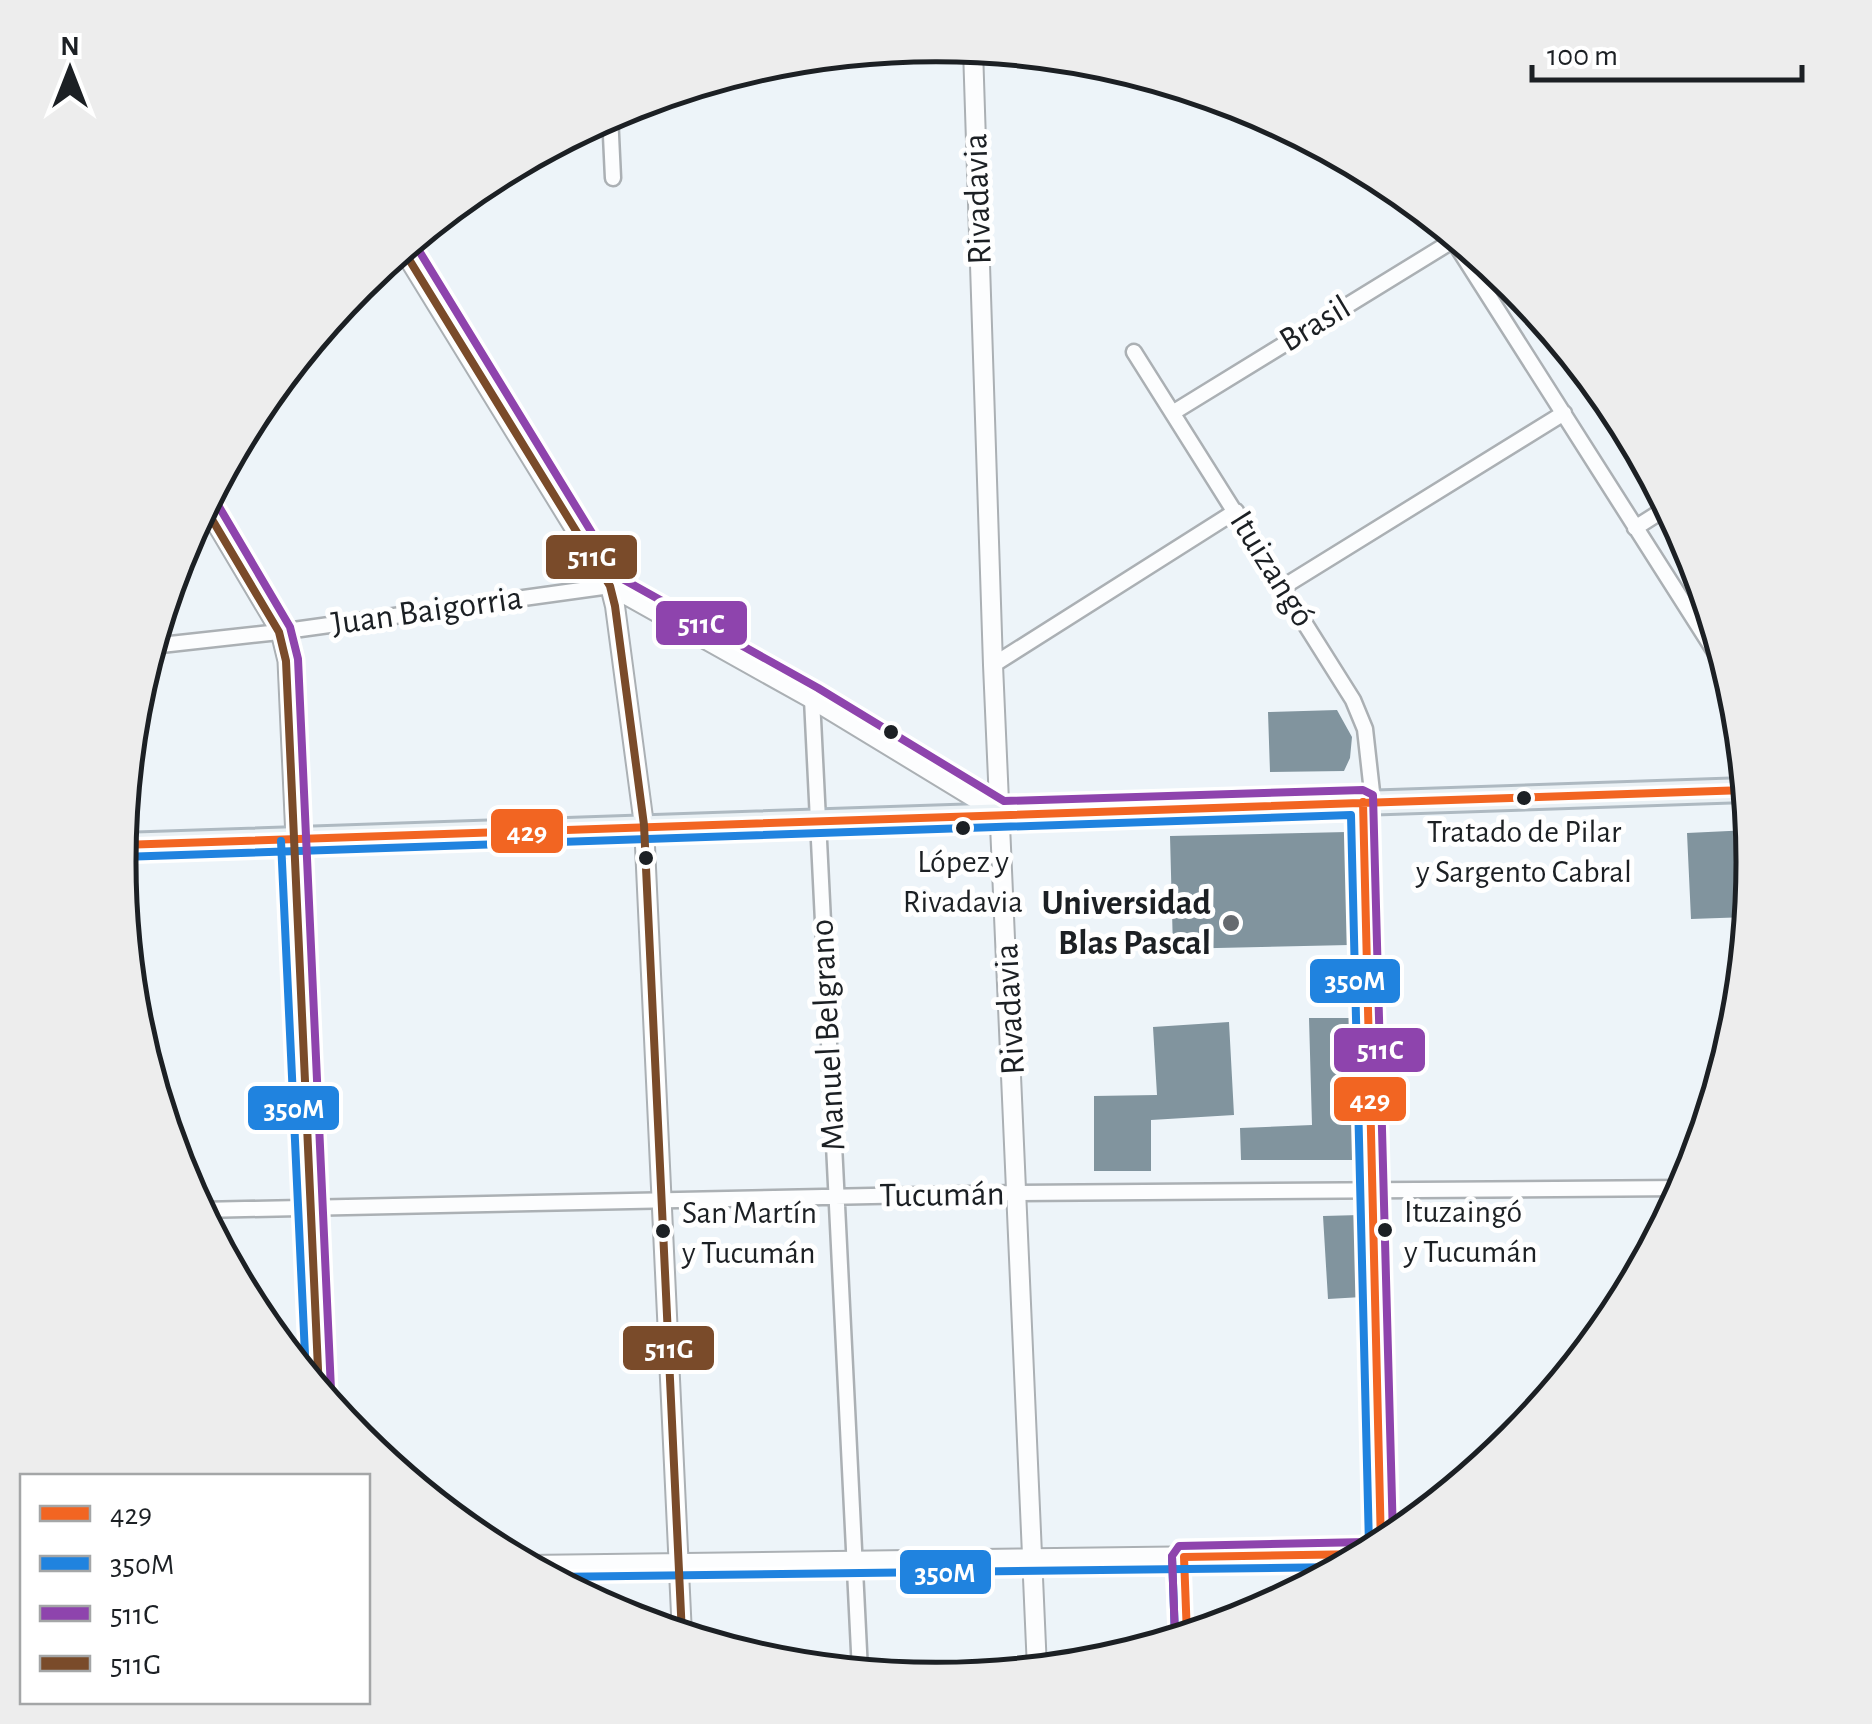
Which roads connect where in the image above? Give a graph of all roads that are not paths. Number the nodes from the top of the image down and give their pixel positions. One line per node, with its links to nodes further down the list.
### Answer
1 (973, 63): 19 (street, Rivadavia)
2 (611, 132): 3 (street)
3 (613, 178)
4 (1441, 243): 8 (street, Brasil)
5 (410, 260): 14 (street)
6 (1475, 272): 9 (street)
7 (1134, 352): 8 (street, Ituizangó)
8 (1174, 412): 10 (street, Ituizangó)
9 (1564, 413): 13 (street); 15 (street)
10 (1236, 511): 15 (street, Ituizangó); 19 (street)
11 (1656, 515): 13 (street)
12 (213, 521): 17 (street)
13 (1635, 528): 16 (street)
14 (610, 586): 17 (street, Juan Baigorria); 20 (street); 25 (street)
15 (1284, 587): 22 (street, Ituizangó)
16 (1700, 630)
17 (279, 632): 18 (street, Juan Baigorria); 26 (street)
18 (167, 644)
19 (992, 665): 23 (street, Rivadavia)
20 (812, 699): 23 (street); 24 (street, Manuel Belgrano)
21 (1732, 790): 22 (main road)
22 (1368, 802): 23 (main road); 29 (street, Ituizangó)
23 (1001, 814): 24 (main road); 30 (street, Rivadavia)
24 (818, 822): 25 (main road); 31 (street, Manuel Belgrano)
25 (644, 826): 26 (main road); 32 (street)
26 (293, 840): 27 (main road); 33 (street)
27 (137, 845)
28 (1666, 1188): 29 (street, Tucumán)
29 (1374, 1189): 30 (street, Tucumán); 36 (street, Ituizangó)
30 (1018, 1194): 31 (street, Tucumán); 39 (street, Rivadavia)
31 (836, 1197): 32 (street, Tucumán); 40 (street, Manuel Belgrano)
32 (660, 1201): 33 (street, Tucumán); 41 (street)
33 (310, 1209): 34 (street, Tucumán); 35 (street)
34 (216, 1210)
35 (317, 1367)
36 (1381, 1527)
37 (1335, 1555): 38 (street)
38 (1184, 1558): 39 (street); 44 (lane)
39 (1034, 1560): 40 (street); 45 (street, Rivadavia)
40 (854, 1561): 41 (street); 46 (street, Manuel Belgrano)
41 (678, 1563): 42 (street); 43 (street)
42 (556, 1565)
43 (681, 1620)
44 (1186, 1621)
45 (1037, 1655)
46 (859, 1658)

